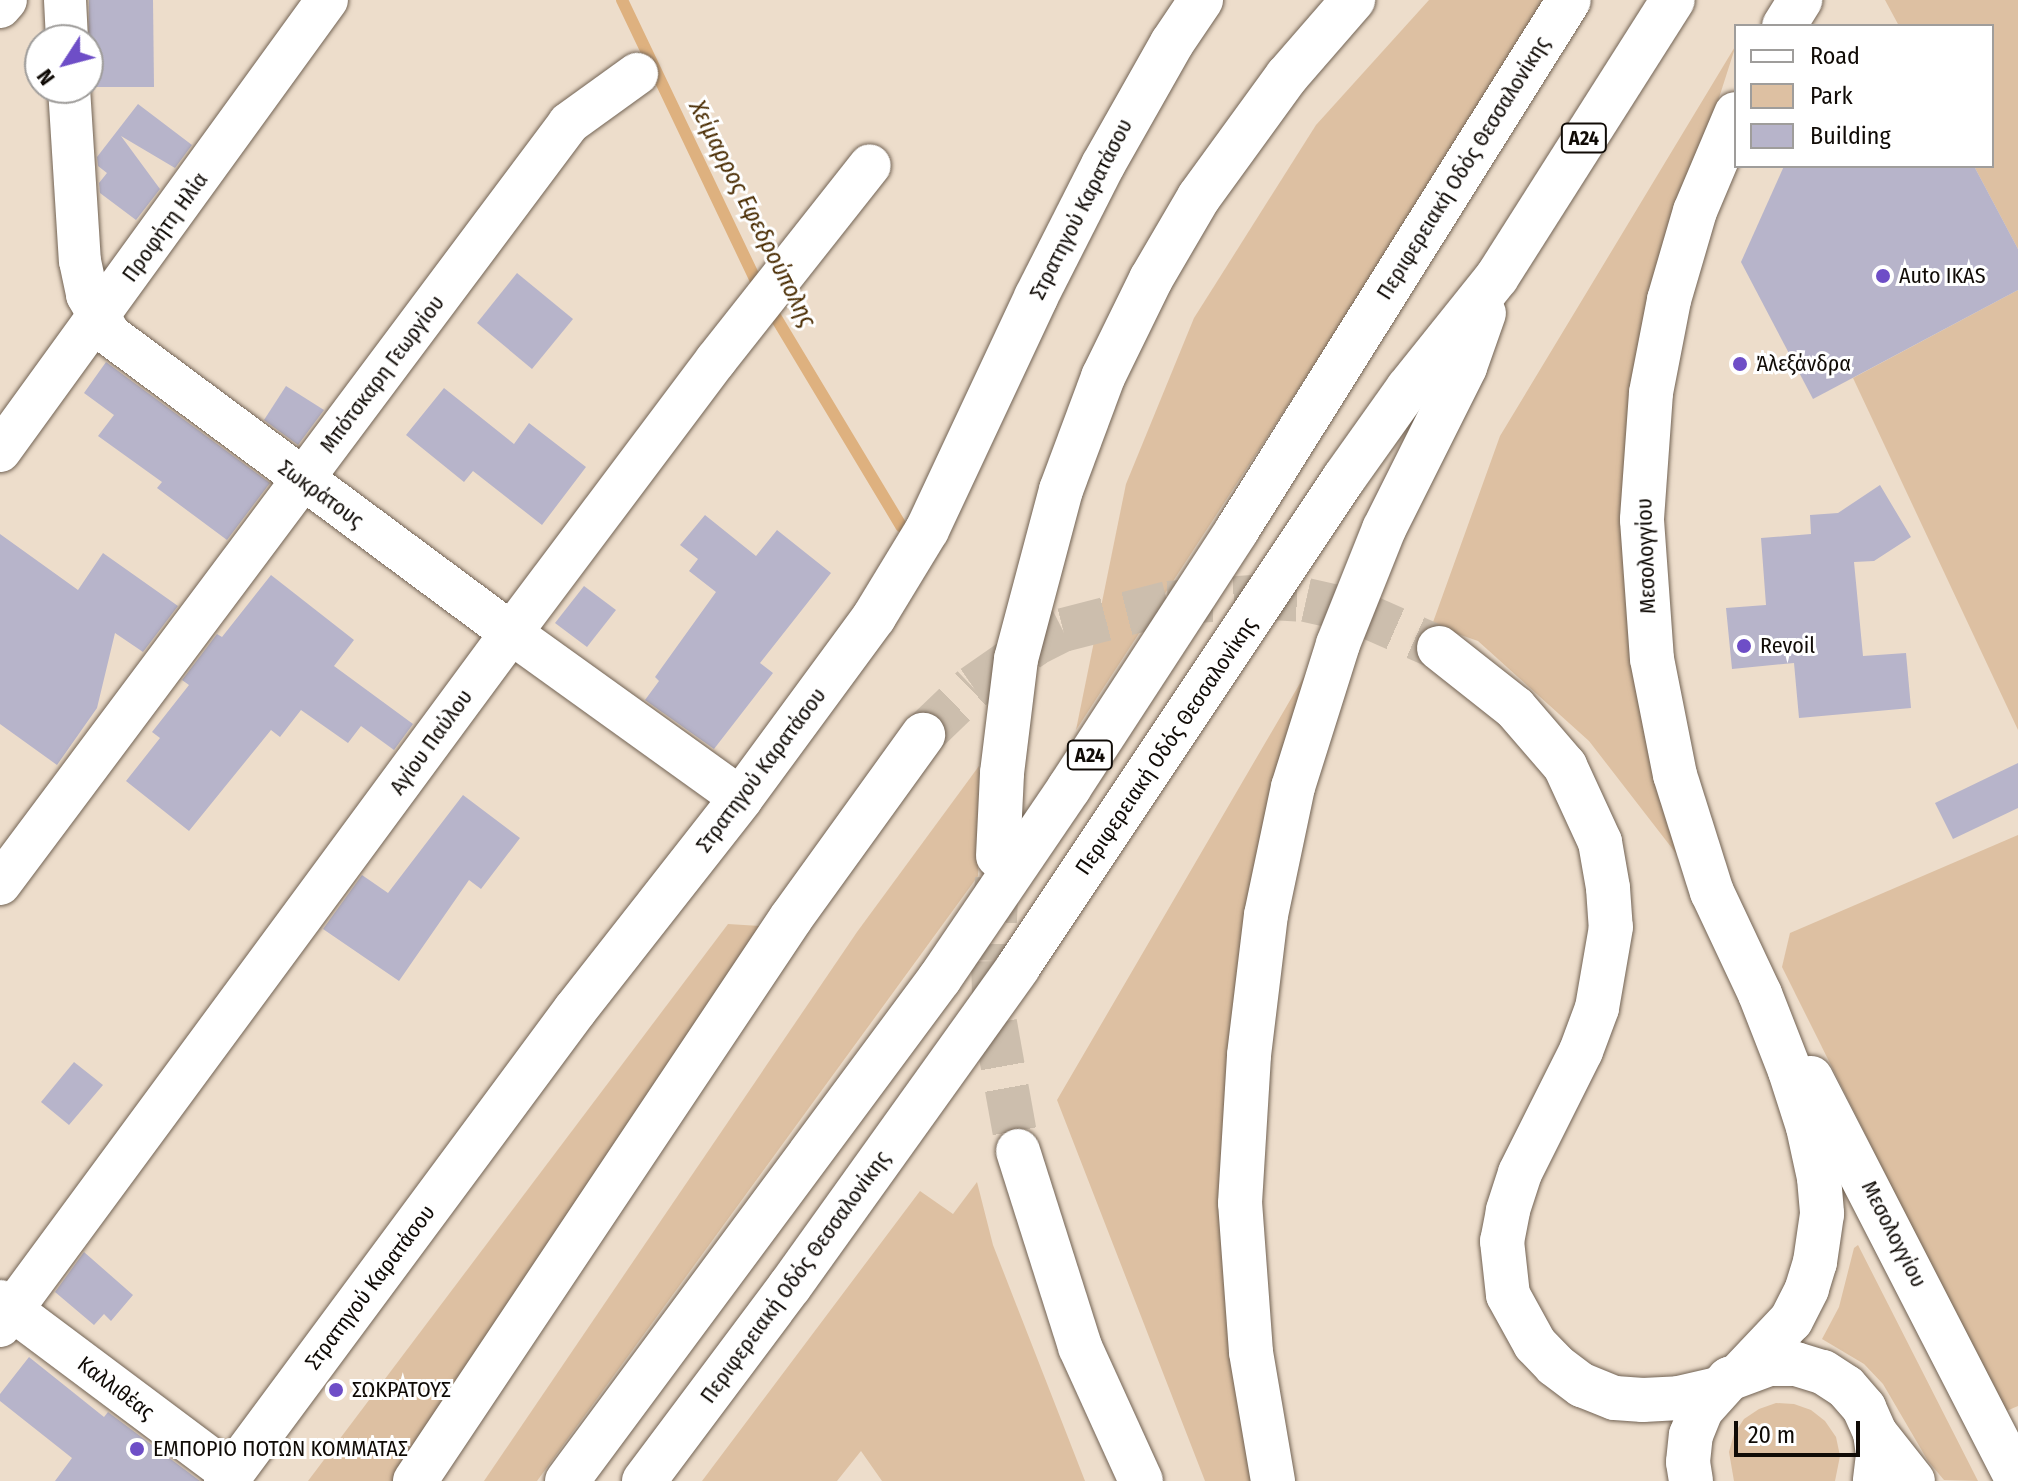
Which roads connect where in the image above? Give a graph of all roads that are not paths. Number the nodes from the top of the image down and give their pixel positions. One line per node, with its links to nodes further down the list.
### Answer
1 (6, 0): 9 (street)
2 (65, 0): 10 (street)
3 (327, 0): 17 (street, Προφήτη Ηλία)
4 (1201, 0): 23 (main road, Στρατηγού Καρατάσου)
5 (1353, 0): 24 (main road)
6 (1569, 0): 34 (main road, Περιφερειακή Οδός Θεσσαλονίκης / Α24)
7 (1673, 0): 16 (main road, Περιφερειακή Οδός Θεσσαλονίκης / Α24)
8 (1800, 0): 11 (main road)
9 (0, 7)
10 (66, 24)
11 (1785, 24)
12 (637, 74): 19 (street, Μπότσκαρη Γεωργίου)
13 (70, 104): 17 (street, Σωκράτους)
14 (1734, 119): 26 (main road, Μεσολογγίου)
15 (870, 165): 20 (street, Αγίου Παύλου)
16 (1497, 277): 35 (main road, Περιφερειακή Οδός Θεσσαλονίκης / Α24); 37 (main road)
17 (99, 319): 18 (street, Προφήτη Ηλία); 19 (street, Σωκράτους)
18 (0, 451)
19 (302, 480): 20 (street, Σωκράτους); 25 (street, Μπότσκαρη Γεωργίου)
20 (511, 633): 23 (street, Σωκράτους); 28 (street, Αγίου Παύλου)
21 (1439, 648): 29 (main road)
22 (923, 735): 33 (main road)
23 (741, 798): 31 (main road, Στρατηγού Καρατάσου)
24 (998, 856)
25 (0, 884)
26 (1760, 994): 29 (main road, Μεσολογγίου); 32 (main road, Μεσολογγίου)
27 (1018, 1151): 36 (main road)
28 (4, 1312): 31 (street, Καλλιθέας)
29 (1730, 1380): 30 (main road); 38 (main road, Μεσολογγίου)
30 (1875, 1433): 39 (main road); 40 (main road)
31 (229, 1478)
32 (2018, 1480)
33 (415, 1481)
34 (567, 1481)
35 (644, 1481)
36 (1141, 1481)
37 (1273, 1481)
38 (1691, 1481)
39 (1875, 1481)
40 (1913, 1481)

